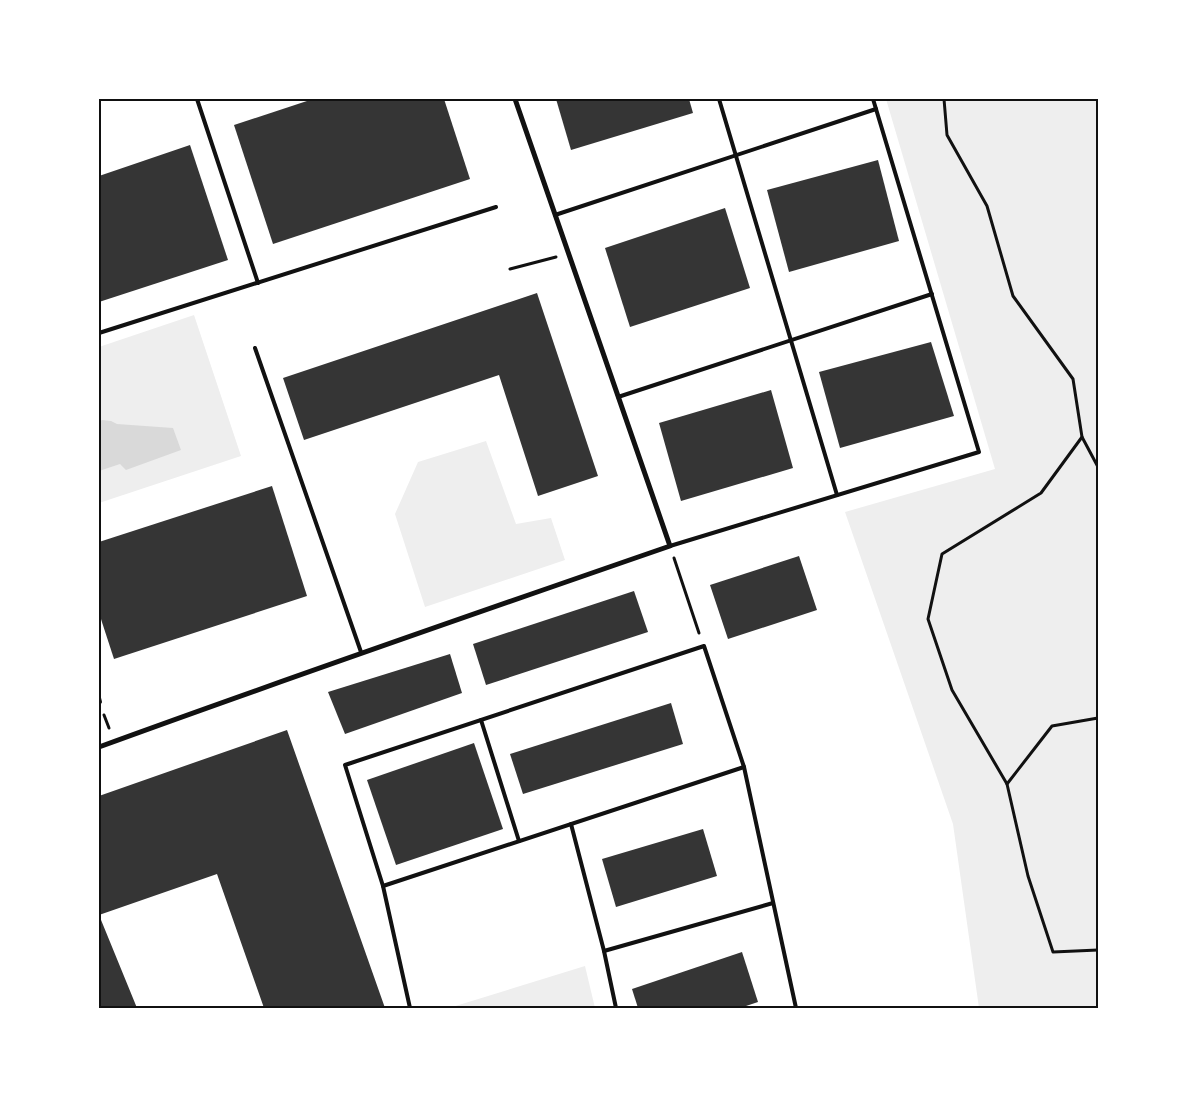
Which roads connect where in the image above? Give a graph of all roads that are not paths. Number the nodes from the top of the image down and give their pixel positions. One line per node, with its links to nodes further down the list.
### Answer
1 (197, 99): 9 (lane)
2 (515, 99): 8 (street)
3 (719, 99): 6 (lane)
4 (873, 99): 5 (lane)
5 (876, 109): 6 (lane); 10 (lane)
6 (736, 155): 8 (lane); 12 (lane)
7 (496, 207): 9 (lane)
8 (555, 215): 14 (street)
9 (258, 283): 11 (lane)
10 (932, 294): 12 (lane); 15 (lane)
11 (99, 333)
12 (791, 340): 14 (lane); 15 (lane)
13 (255, 348): 17 (lane)
14 (618, 397): 16 (street)
15 (837, 495): 16 (lane)
16 (670, 546): 17 (street)
17 (361, 652): 19 (street)
18 (481, 720): 20 (lane); 22 (lane); 23 (lane)
19 (99, 747)
20 (744, 767): 21 (lane); 24 (lane)
21 (571, 824): 22 (lane); 25 (lane)
22 (519, 841): 23 (lane)
23 (383, 886): 26 (lane)
24 (773, 903): 25 (lane); 28 (lane)
25 (604, 951): 27 (lane)
26 (410, 1008)
27 (616, 1008)
28 (796, 1008)

